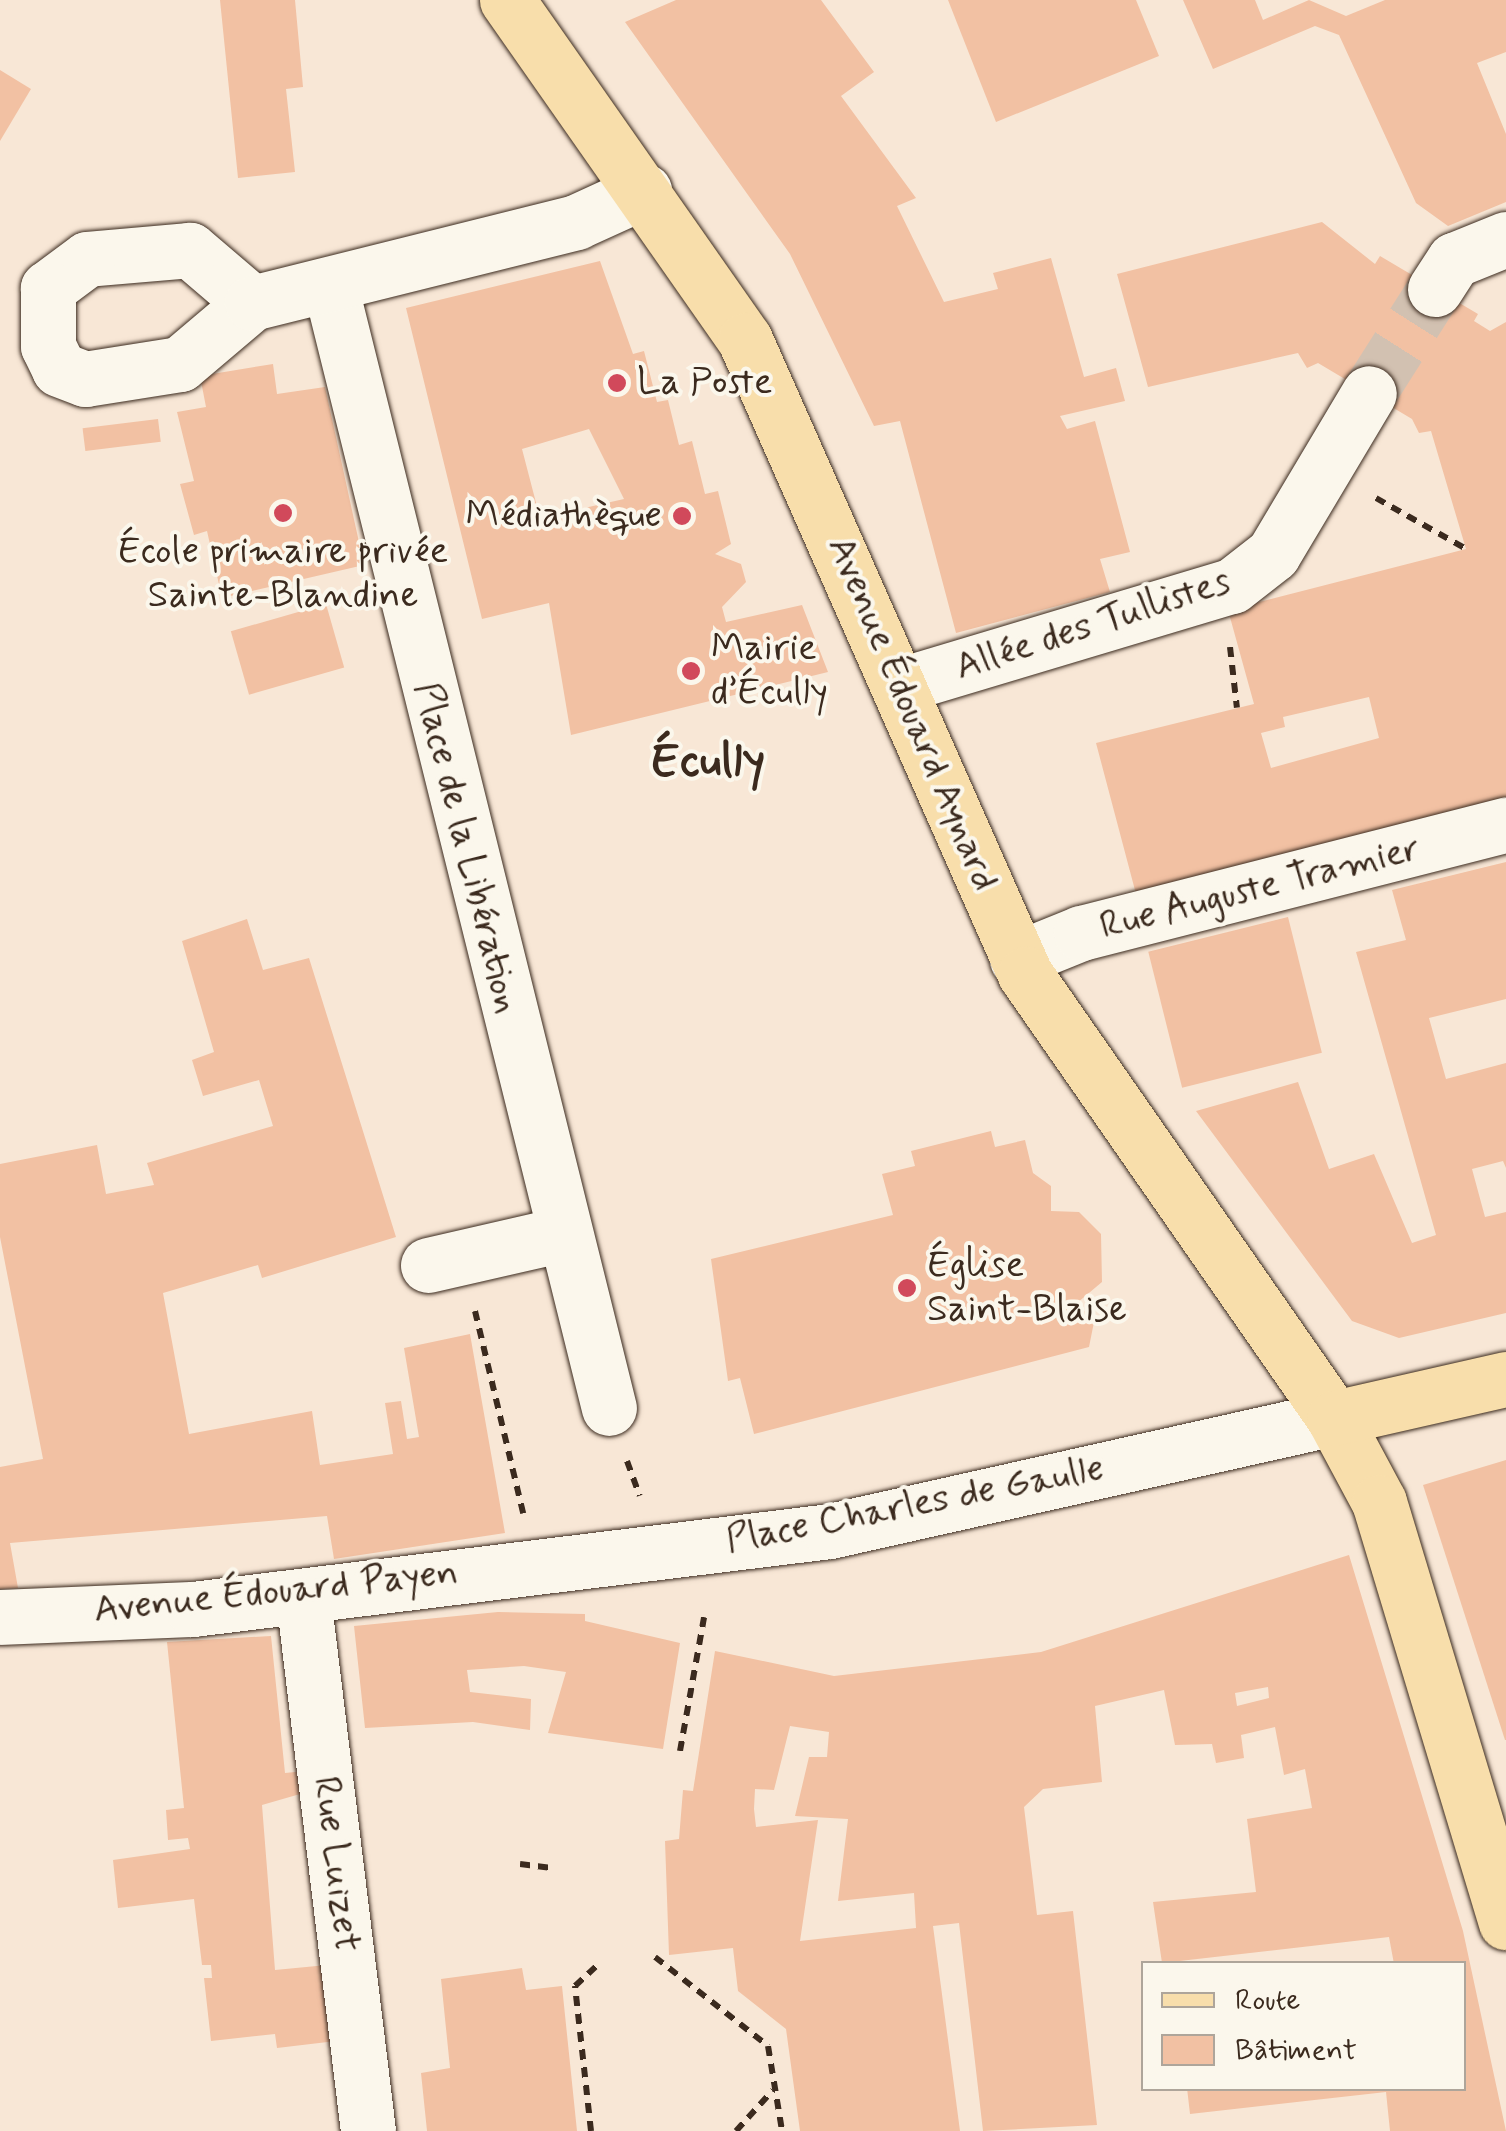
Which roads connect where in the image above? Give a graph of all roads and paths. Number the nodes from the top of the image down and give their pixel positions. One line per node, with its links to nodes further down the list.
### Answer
1 (507, 0): 2 (main road, Avenue Édouard Aynard)
2 (644, 191): 4 (street); 11 (main road, Avenue Édouard Aynard)
3 (1506, 239): 5 (street)
4 (330, 286): 6 (street); 15 (street, Place de la Libération)
5 (1435, 289)
6 (252, 304)
7 (1370, 394): 11 (street, Allée des Tullistes)
8 (1366, 492): 9 (path)
9 (1466, 549)
10 (1228, 636): 12 (path)
11 (901, 685): 14 (main road, Avenue Édouard Aynard)
12 (1237, 708)
13 (1506, 825): 14 (street, Rue Auguste Tramier)
14 (1016, 959): 20 (main road, Avenue Édouard Aynard)
15 (563, 1234): 16 (street); 19 (street, Place de la Libération)
16 (428, 1265)
17 (478, 1323): 21 (path)
18 (1506, 1379): 20 (main road)
19 (609, 1408)
20 (1334, 1418): 22 (street, Place Charles de Gaulle); 29 (main road, Avenue Édouard Aynard)
21 (523, 1508)
22 (492, 1569): 23 (street, Avenue Édouard Payen)
23 (302, 1597): 24 (street, Avenue Édouard Payen); 33 (street, Rue Luizet)
24 (0, 1617)
25 (704, 1617): 26 (path)
26 (680, 1752)
27 (520, 1864): 28 (path)
28 (552, 1868)
29 (1506, 1922)
30 (655, 1957): 32 (path)
31 (601, 1962): 34 (path)
32 (774, 2090): 35 (path); 36 (path)
33 (368, 2131)
34 (591, 2131)
35 (736, 2131)
36 (782, 2131)

